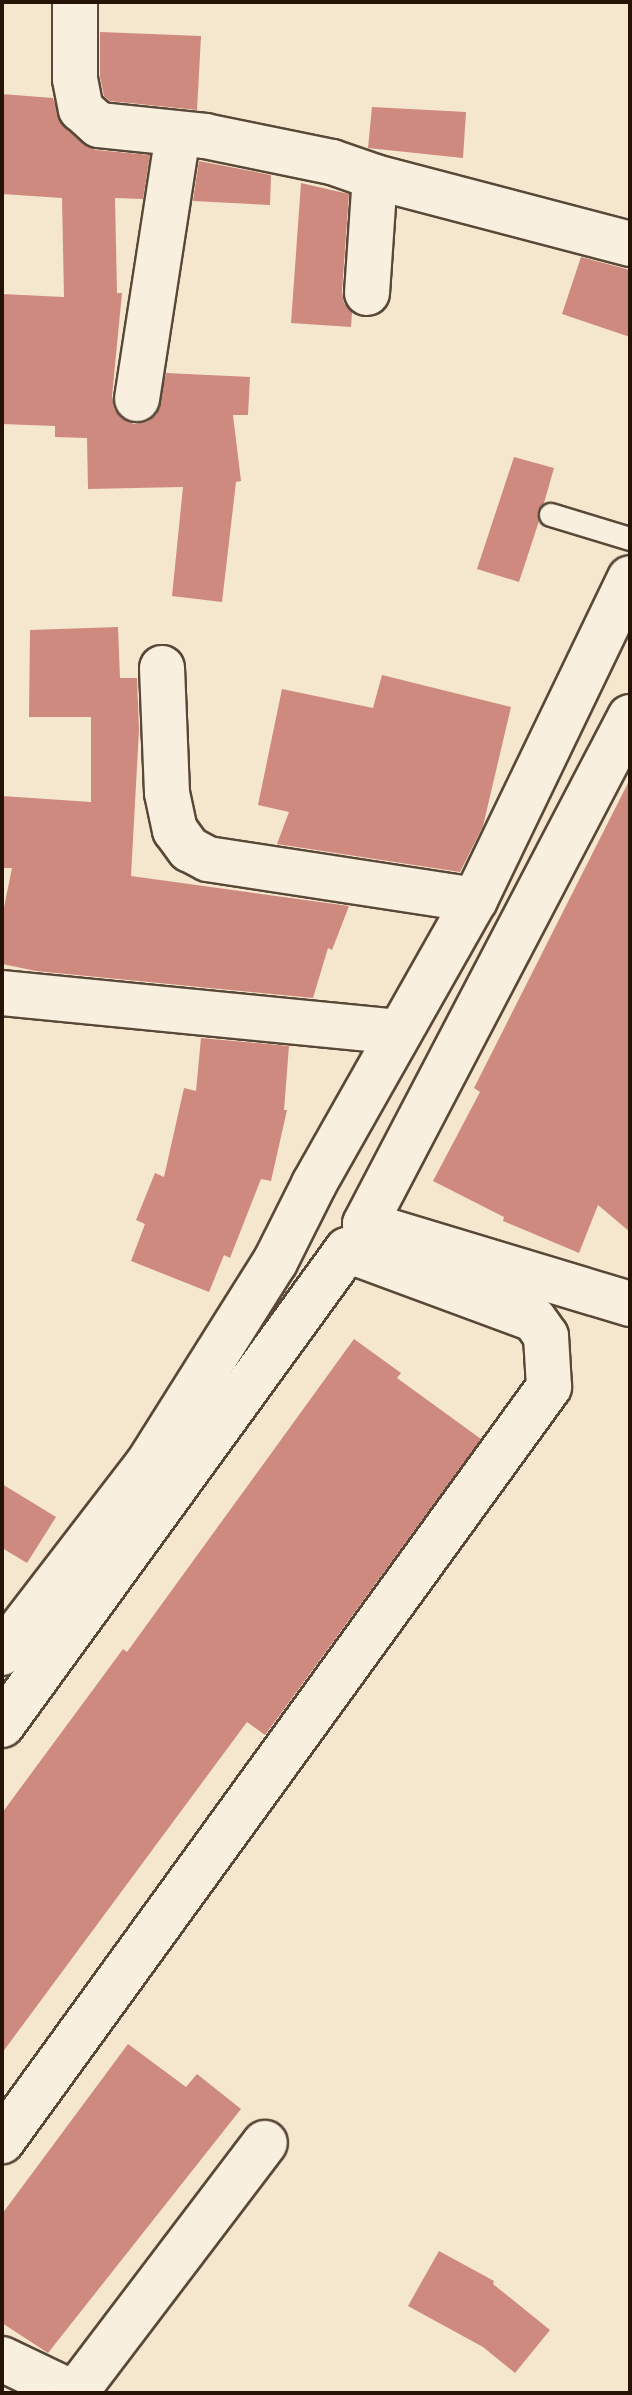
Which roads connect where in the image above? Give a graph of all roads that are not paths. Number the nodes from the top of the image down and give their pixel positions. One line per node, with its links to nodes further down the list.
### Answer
1 (75, 2): 2 (street)
2 (178, 135): 3 (street); 6 (street)
3 (375, 177): 4 (street); 5 (street)
4 (630, 244)
5 (367, 293)
6 (137, 399)
7 (551, 515): 8 (lane)
8 (630, 539)
9 (630, 578): 12 (street)
10 (162, 668): 12 (street)
11 (630, 717): 15 (street)
12 (475, 900): 14 (street)
13 (2, 993): 14 (street)
14 (399, 1032): 16 (street)
15 (630, 1304)
16 (2, 1653)
17 (2, 1725): 18 (street)
18 (2, 2141)
19 (265, 2143): 21 (street)
20 (2, 2359): 21 (street)
21 (74, 2393)

